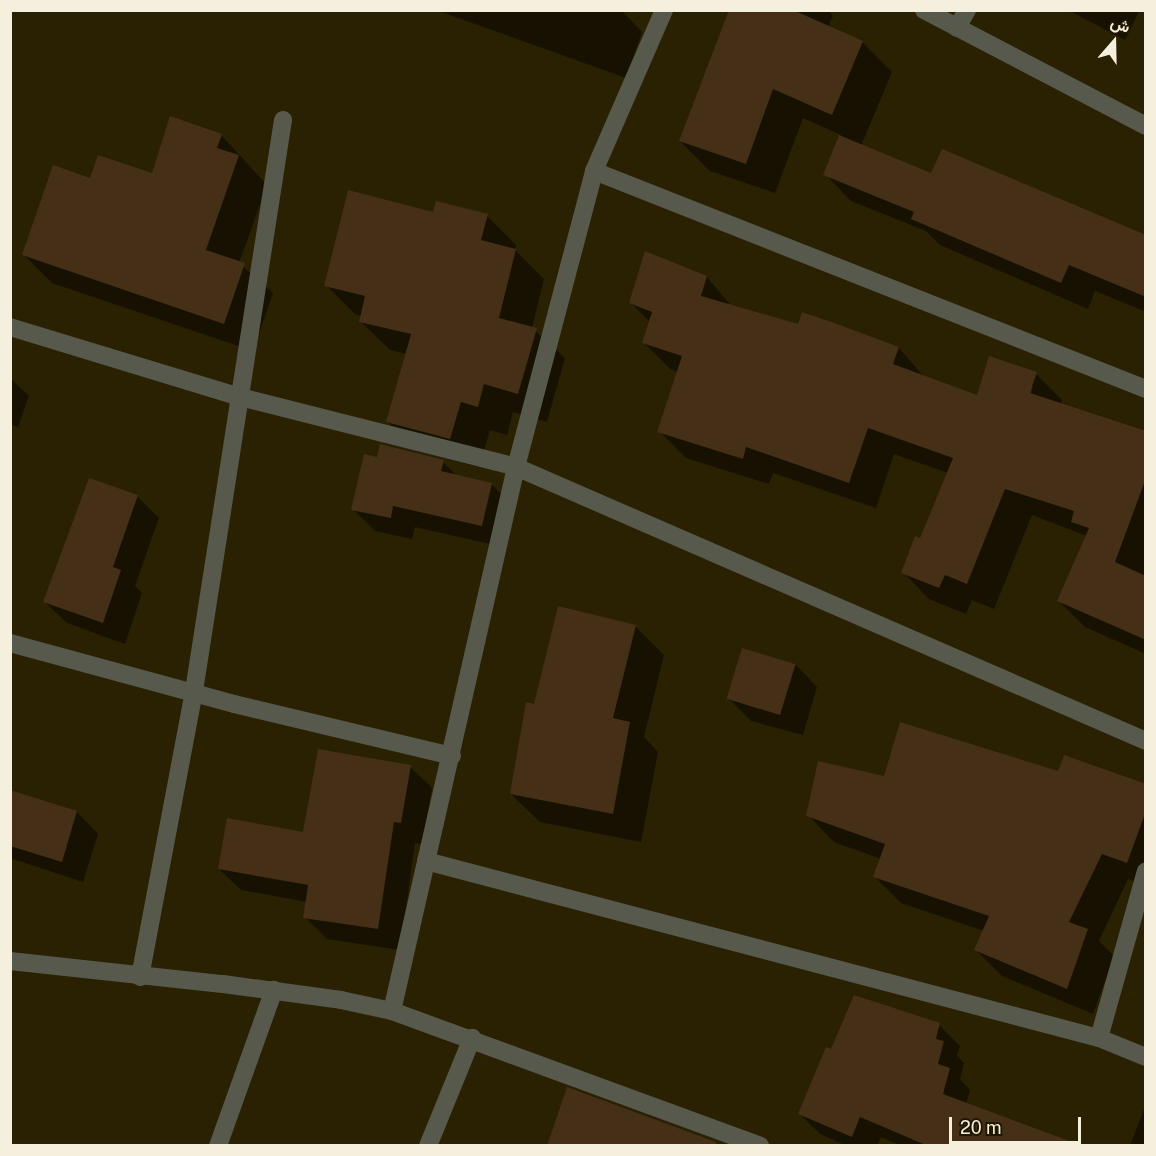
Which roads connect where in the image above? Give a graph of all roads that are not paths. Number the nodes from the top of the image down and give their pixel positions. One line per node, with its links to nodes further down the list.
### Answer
1 (664, 10): 7 (street)
2 (924, 10): 4 (street)
3 (967, 10): 4 (street)
4 (957, 28): 6 (street)
5 (283, 120): 10 (street)
6 (1146, 126)
7 (594, 171): 9 (street); 11 (street)
8 (10, 327): 10 (street)
9 (1146, 389)
10 (240, 397): 11 (street); 13 (street)
11 (516, 467): 14 (street); 15 (street)
12 (10, 643): 13 (street)
13 (194, 691): 15 (street); 19 (street)
14 (1146, 741)
15 (452, 756): 16 (street)
16 (426, 861): 21 (street); 23 (street)
17 (1146, 871): 23 (street)
18 (10, 961): 19 (street)
19 (140, 977): 20 (street)
20 (274, 990): 21 (street); 25 (street)
21 (392, 1011): 22 (street)
22 (472, 1038): 26 (street); 27 (street)
23 (1099, 1038): 24 (street)
24 (1146, 1057)
25 (218, 1146)
26 (428, 1146)
27 (760, 1146)

